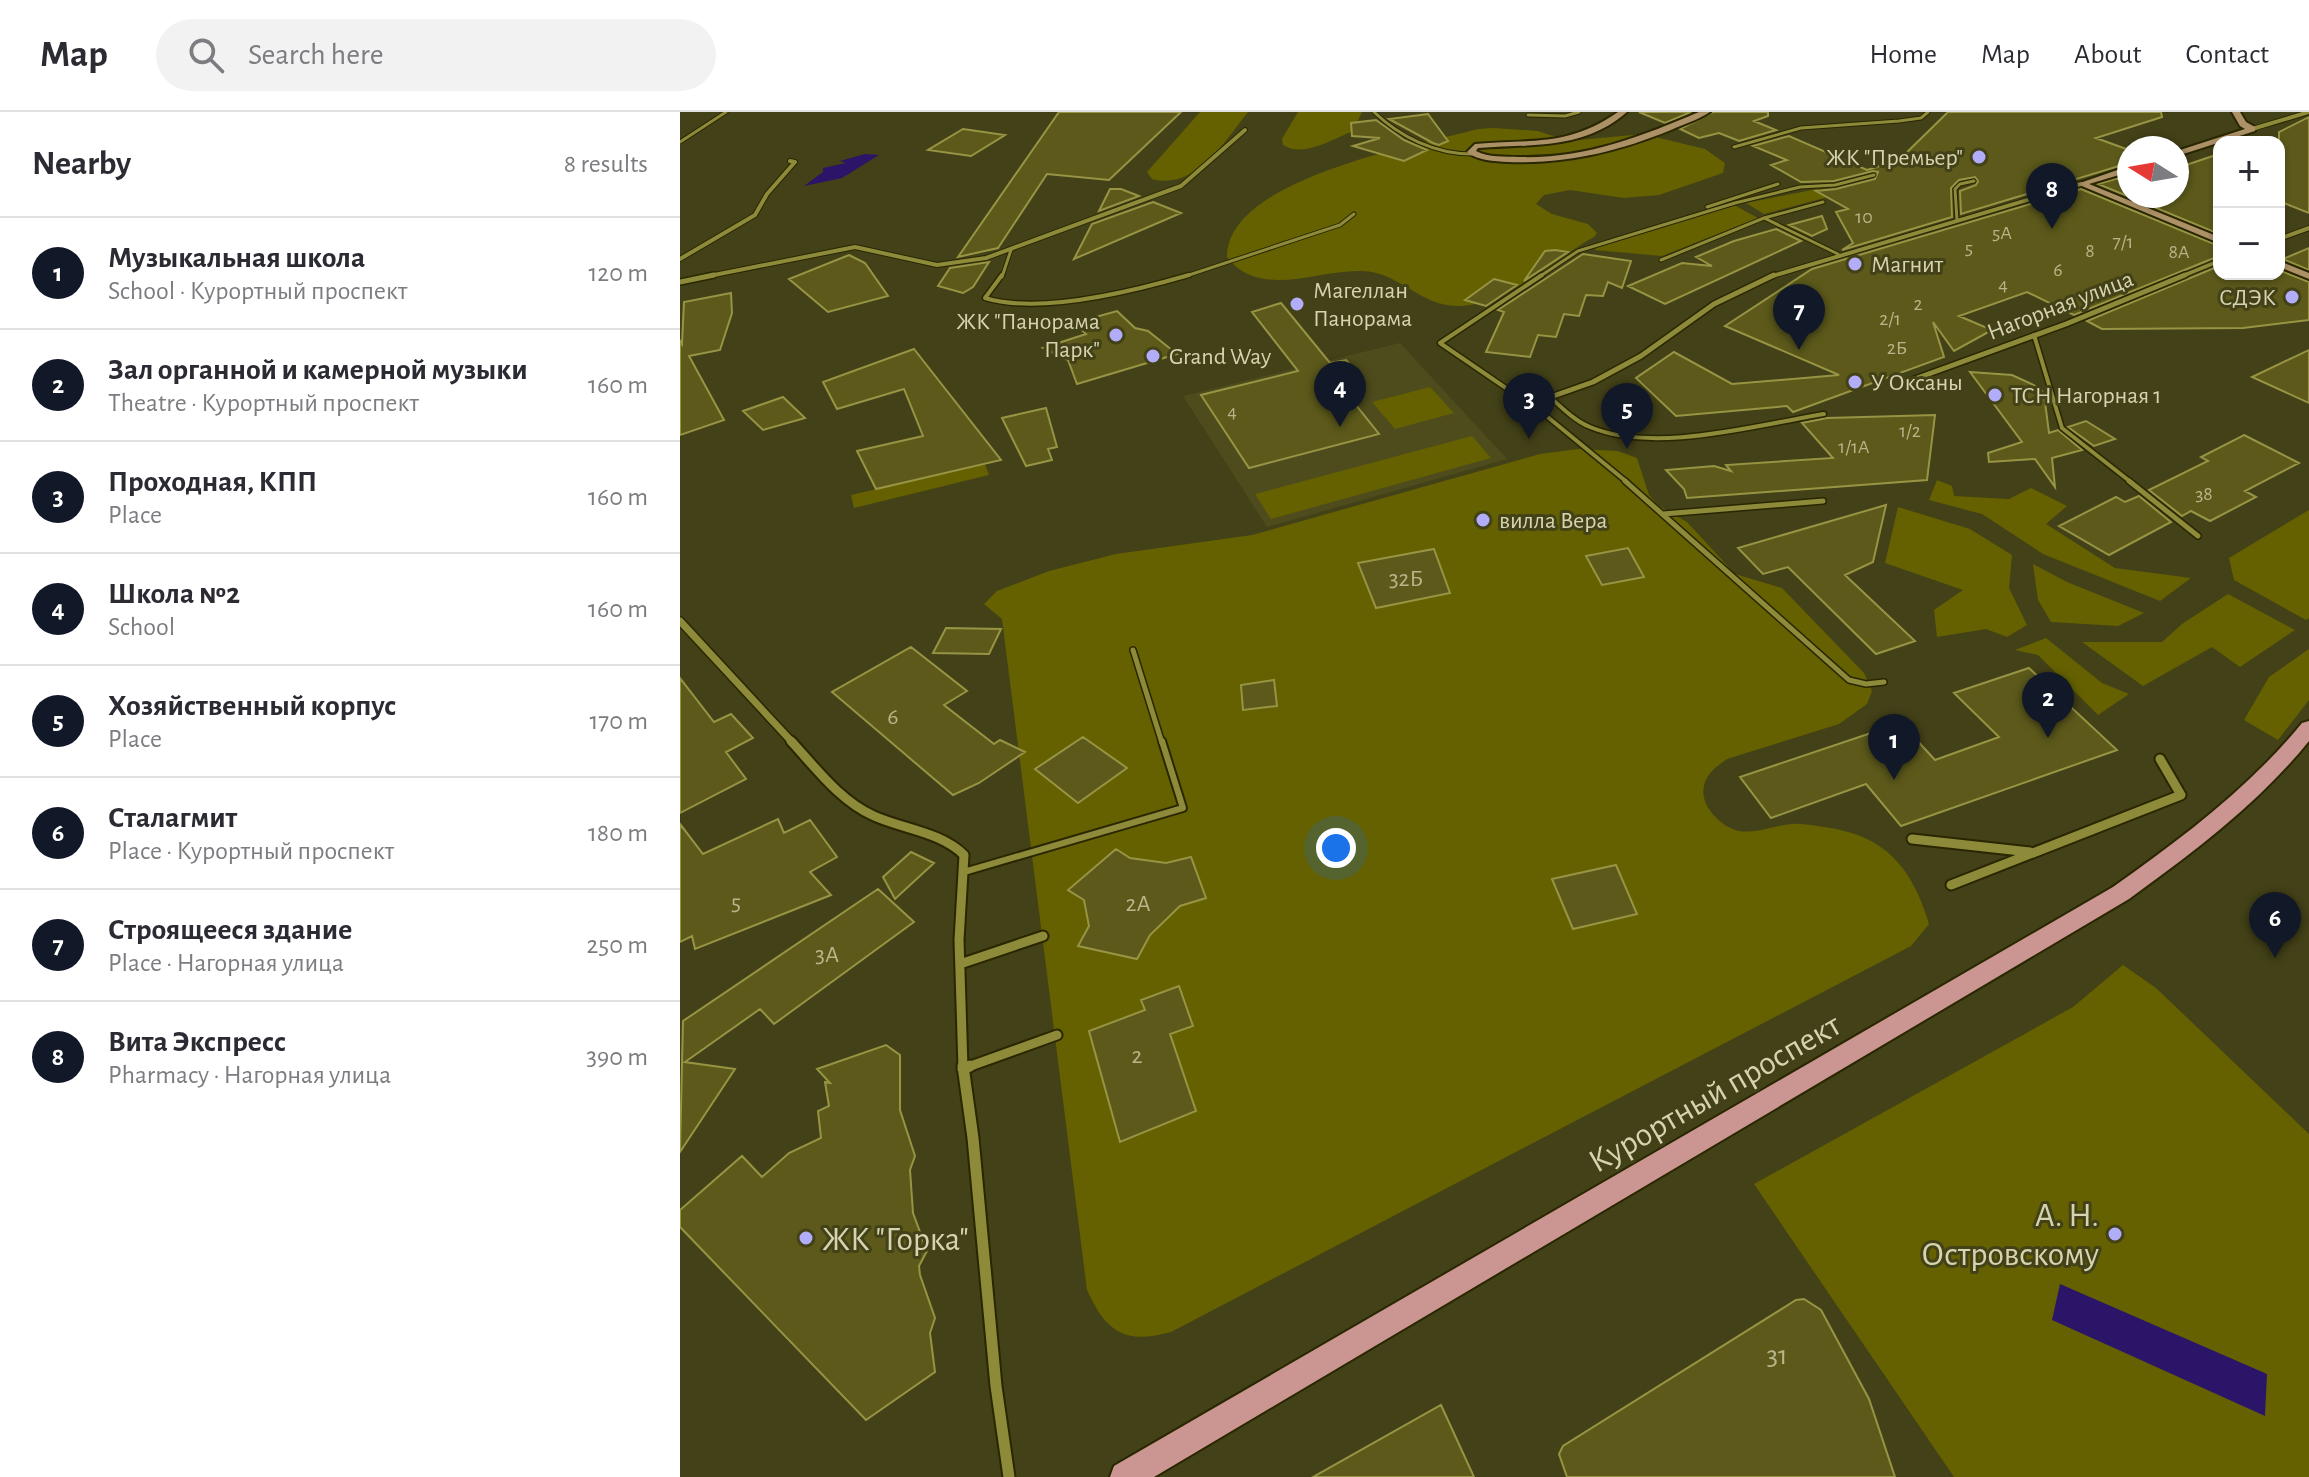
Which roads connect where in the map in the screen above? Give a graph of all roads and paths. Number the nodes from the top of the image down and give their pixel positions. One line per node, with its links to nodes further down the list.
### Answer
1 (726, 112): 12 (lane)
2 (1374, 112): 15 (lane)
3 (1579, 112): 9 (lane)
4 (1623, 112): 15 (street)
5 (1706, 112): 15 (street)
6 (1928, 112): 13 (lane)
7 (2236, 112): 10 (street)
8 (2309, 112): 10 (street)
9 (1528, 115)
10 (2252, 129): 14 (street)
11 (1245, 130): 30 (street)
12 (680, 142)
13 (1734, 147)
14 (2189, 150)
15 (1472, 154)
16 (790, 161): 32 (street)
17 (2117, 173): 21 (street)
18 (1874, 175): 24 (lane)
19 (1974, 181): 26 (lane)
20 (1778, 184): 24 (lane)
21 (2081, 184): 26 (street); 29 (street)
22 (1823, 202): 25 (lane)
23 (1354, 214): 30 (lane)
24 (1699, 214): 41 (lane)
25 (1764, 218): 31 (lane); 33 (lane)
26 (1957, 220): 31 (street)
27 (2309, 228): 28 (street)
28 (2285, 237)
29 (2213, 238)
30 (1011, 250): 37 (street)
31 (1838, 254): 40 (street)
32 (680, 259)
33 (1661, 260)
34 (2213, 263): 38 (street, Нагорная улица)
35 (2285, 266): 36 (street)
36 (2309, 276)
37 (680, 282)
38 (2034, 335): 39 (street, Нагорная улица); 45 (lane)
39 (1912, 380)
40 (1550, 397): 41 (street); 42 (lane)
41 (1528, 405): 44 (lane)
42 (1824, 414)
43 (1823, 501): 44 (lane)
44 (1663, 514): 48 (lane)
45 (2198, 536)
46 (680, 621): 53 (street)
47 (1133, 650): 53 (lane)
48 (1884, 682)
49 (2309, 728): 60 (main road, Курортный проспект)
50 (2160, 759): 52 (street)
51 (1912, 839): 52 (street)
52 (2034, 852): 54 (street)
53 (964, 872): 56 (street)
54 (1951, 885)
55 (1043, 936): 56 (street)
56 (960, 964): 58 (street)
57 (1057, 1035): 58 (street)
58 (963, 1069): 59 (street)
59 (1009, 1477)
60 (1125, 1477)

